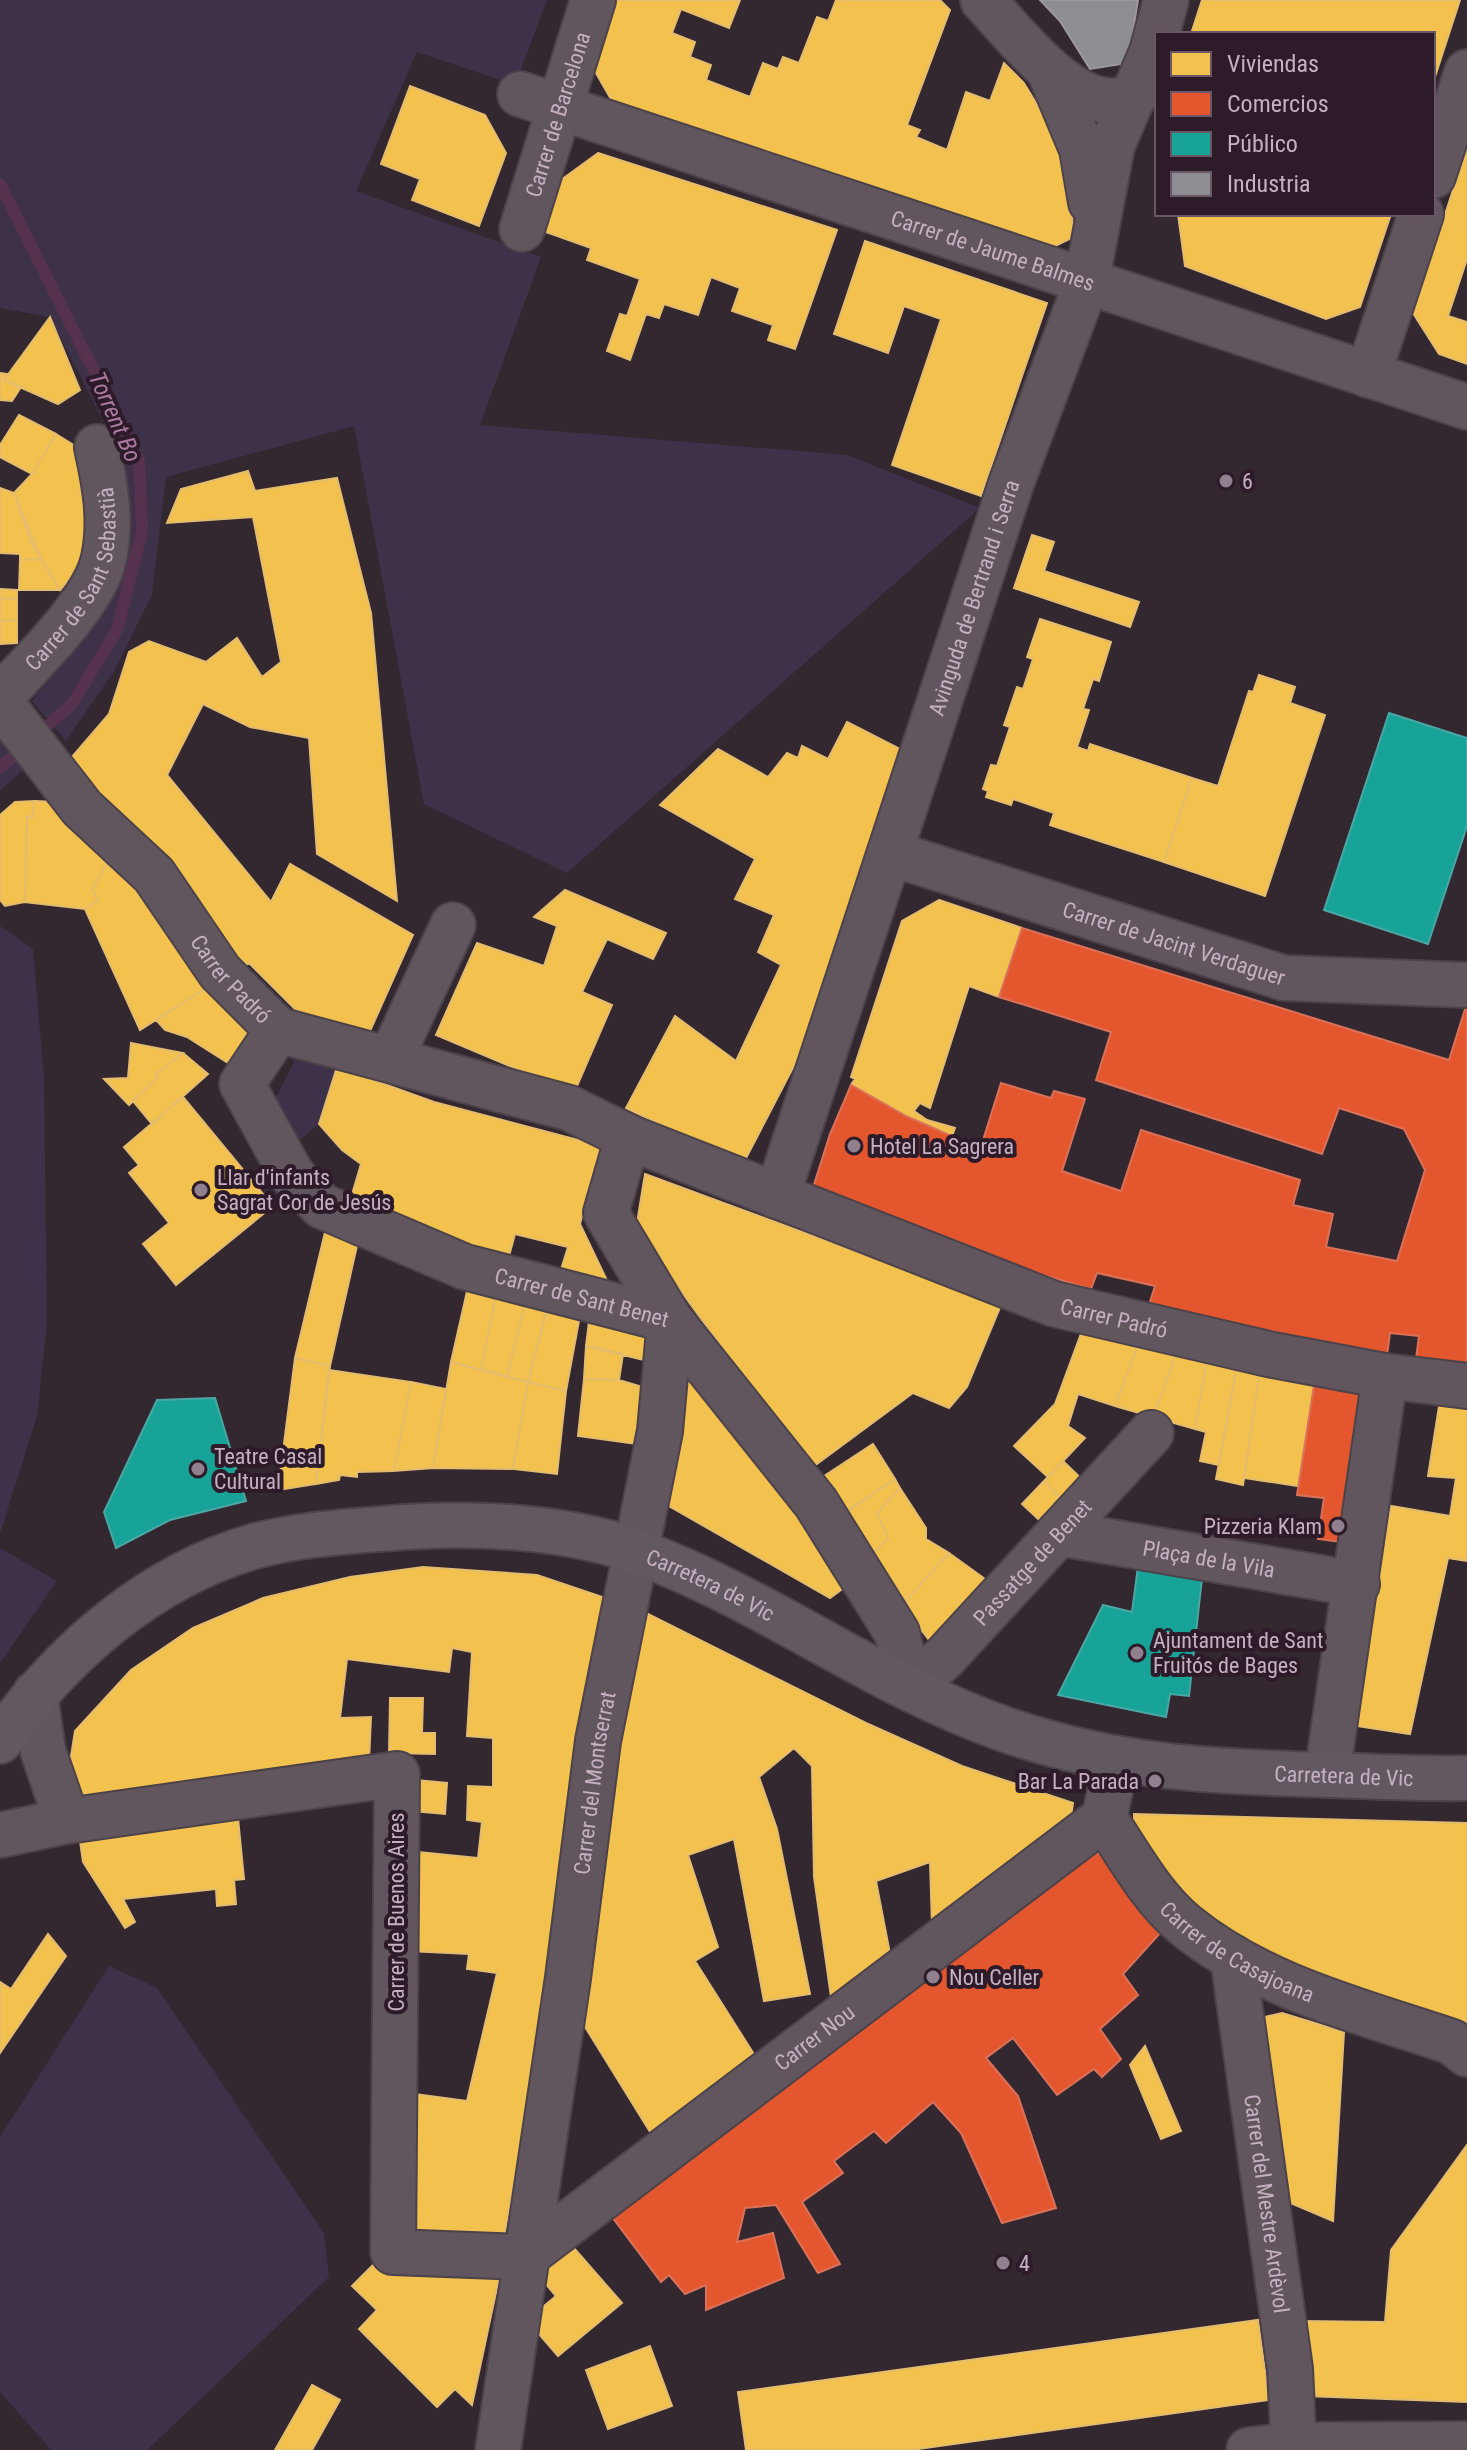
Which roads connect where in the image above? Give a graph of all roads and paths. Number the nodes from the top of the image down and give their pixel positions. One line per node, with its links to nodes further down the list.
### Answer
1 (593, 0): 9 (street, Carrer de Barcelona)
2 (983, 0): 6 (street)
3 (1166, 0): 4 (street, Avinguda de Bertrand i Serra)
4 (1157, 32)
5 (1155, 41): 8 (street, Avinguda de Bertrand i Serra)
6 (1048, 68): 8 (street); 13 (street)
7 (1467, 72): 10 (street)
8 (1136, 94): 13 (street, Avinguda de Bertrand i Serra)
9 (539, 101): 12 (street, Carrer de Barcelona); 14 (street, Carrer de Jaume Balmes)
10 (1435, 170)
11 (1420, 216): 15 (street)
12 (522, 229)
13 (1096, 239): 14 (street, Avinguda de Bertrand i Serra)
14 (1086, 284): 15 (street, Carrer de Jaume Balmes); 19 (street, Avinguda de Bertrand i Serra)
15 (1368, 375): 16 (street, Carrer de Jaume Balmes)
16 (1467, 407)
17 (97, 447): 18 (street, Carrer de Sant Sebastià)
18 (5, 706): 22 (street, Carrer Padró)
19 (890, 853): 21 (street, Carrer de Jacint Verdaguer); 25 (street, Avinguda de Bertrand i Serra)
20 (453, 925): 23 (street)
21 (1467, 985)
22 (278, 1030): 23 (street, Carrer Padró); 26 (street, Carrer de Sant Benet)
23 (391, 1058): 24 (street, Carrer Padró)
24 (628, 1137): 25 (street, Carrer Padró); 26 (street)
25 (777, 1196): 27 (street, Carrer Padró)
26 (670, 1320): 31 (street, Carrer del Montserrat); 33 (street, Carrer de Sant Benet)
27 (1385, 1376): 28 (street, Carrer Padró); 32 (street)
28 (1467, 1386)
29 (1151, 1433): 30 (street, Passatge de Benet)
30 (1059, 1533): 32 (street, Plaça de la Vila); 33 (street, Passatge de Benet)
31 (634, 1550): 33 (main road, Carretera de Vic); 34 (main road, Carretera de Vic); 44 (street, Carrer del Montserrat)
32 (1357, 1584): 37 (street)
33 (909, 1687): 36 (main road, Carretera de Vic)
34 (35, 1694): 35 (main road, Carretera de Vic); 40 (street)
35 (0, 1741)
36 (1117, 1761): 37 (main road, Carretera de Vic); 39 (street)
37 (1327, 1775): 38 (main road, Carretera de Vic)
38 (1467, 1778)
39 (1104, 1818): 42 (street, Carrer de Casajoana); 44 (street, Carrer Nou)
40 (67, 1821): 41 (street, Carrer de Buenos Aires); 44 (street, Carrer de Buenos Aires)
41 (0, 1835)
42 (1233, 1958): 43 (street, Carrer de Casajoana); 46 (street, Carrer del Mestre Ardèvol)
43 (1467, 2054)
44 (524, 2257): 47 (street, Carrer del Montserrat)
45 (1467, 2444): 46 (street)
46 (1294, 2448): 48 (street)
47 (498, 2450)
48 (1249, 2450)

